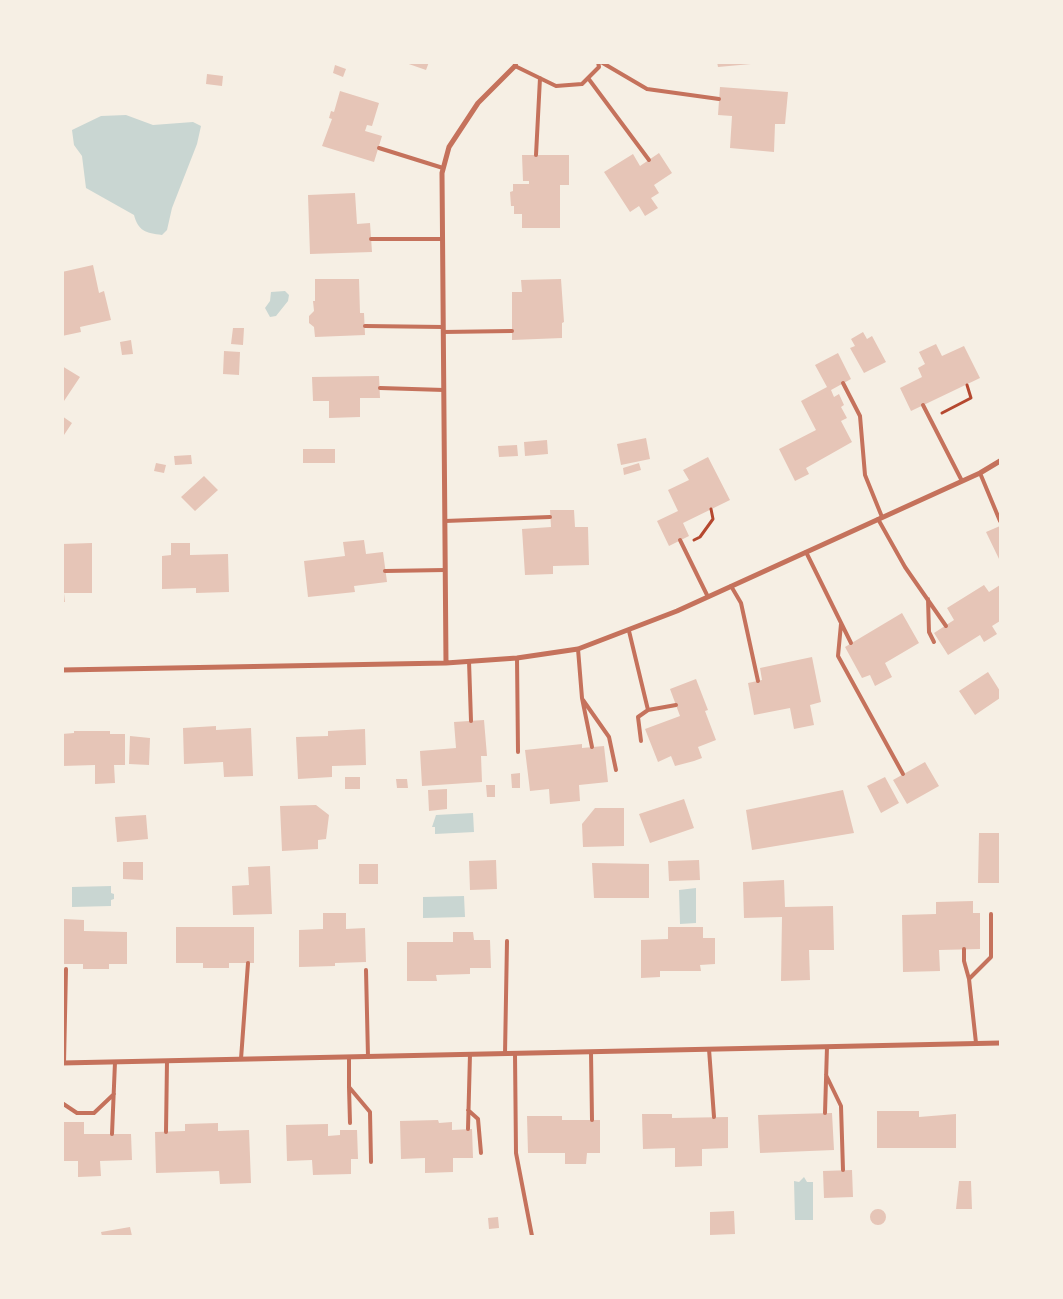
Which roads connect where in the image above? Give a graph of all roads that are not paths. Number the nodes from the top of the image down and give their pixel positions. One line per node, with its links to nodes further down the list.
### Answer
1 (599, 62): 4 (lane); 5 (lane)
2 (515, 64): 3 (lane); 9 (street)
3 (540, 78): 4 (lane); 7 (lane)
4 (588, 78): 8 (lane)
5 (719, 99)
6 (379, 148): 9 (lane)
7 (536, 155)
8 (649, 160)
9 (443, 168): 11 (street)
10 (371, 239): 11 (lane)
11 (442, 239): 13 (street)
12 (365, 326): 13 (lane)
13 (443, 330): 14 (lane); 17 (street)
14 (512, 331)
15 (843, 383): 23 (lane)
16 (380, 388): 17 (lane)
17 (444, 390): 24 (street)
18 (923, 405): 21 (lane)
19 (1000, 461): 20 (street)
20 (980, 473): 21 (street); 25 (lane)
21 (962, 481): 23 (street)
22 (550, 517): 24 (lane)
23 (880, 518): 27 (street); 32 (lane)
24 (445, 521): 28 (street)
25 (1000, 521)
26 (680, 540): 31 (lane)
27 (806, 552): 30 (street); 33 (lane)
28 (445, 570): 29 (lane); 41 (street)
29 (385, 571)
30 (731, 586): 31 (street); 43 (lane)
31 (708, 597): 35 (street)
32 (928, 599): 34 (lane); 36 (lane)
33 (841, 624): 37 (lane); 52 (lane)
34 (946, 626)
35 (629, 632): 38 (street); 46 (lane)
36 (934, 642)
37 (850, 643)
38 (578, 649): 39 (street); 44 (lane)
39 (517, 658): 40 (street); 50 (lane)
40 (469, 661): 41 (street); 47 (lane)
41 (446, 663): 42 (street)
42 (62, 670)
43 (758, 681)
44 (582, 698): 49 (lane); 51 (lane)
45 (676, 705): 46 (lane)
46 (648, 710): 48 (lane)
47 (471, 721)
48 (641, 741)
49 (592, 747)
50 (518, 752)
51 (616, 770)
52 (903, 774)
53 (990, 914): 59 (lane)
54 (507, 941): 66 (lane)
55 (964, 949): 59 (lane)
56 (248, 963): 70 (lane)
57 (66, 969): 73 (lane)
58 (366, 970): 69 (lane)
59 (969, 979): 60 (lane)
60 (976, 1043): 61 (street); 62 (street)
61 (1000, 1043)
62 (827, 1047): 63 (street); 74 (lane)
63 (708, 1049): 64 (street); 80 (lane)
64 (591, 1052): 67 (street); 81 (lane)
65 (470, 1054): 66 (street); 69 (street); 78 (lane)
66 (505, 1054): 67 (street)
67 (515, 1054): 89 (lane)
68 (349, 1057): 69 (street); 70 (street); 75 (lane)
69 (368, 1057)
70 (241, 1059): 71 (street)
71 (167, 1061): 72 (street); 84 (lane)
72 (115, 1062): 73 (street); 76 (lane)
73 (64, 1063)
74 (826, 1075): 79 (lane); 88 (lane)
75 (349, 1087): 82 (lane); 87 (lane)
76 (114, 1094): 77 (lane); 85 (lane)
77 (62, 1103)
78 (468, 1110): 83 (lane); 86 (lane)
79 (825, 1113)
80 (714, 1117)
81 (592, 1120)
82 (350, 1123)
83 (468, 1130)
84 (166, 1132)
85 (112, 1134)
86 (481, 1153)
87 (371, 1162)
88 (843, 1170)
89 (532, 1236)

